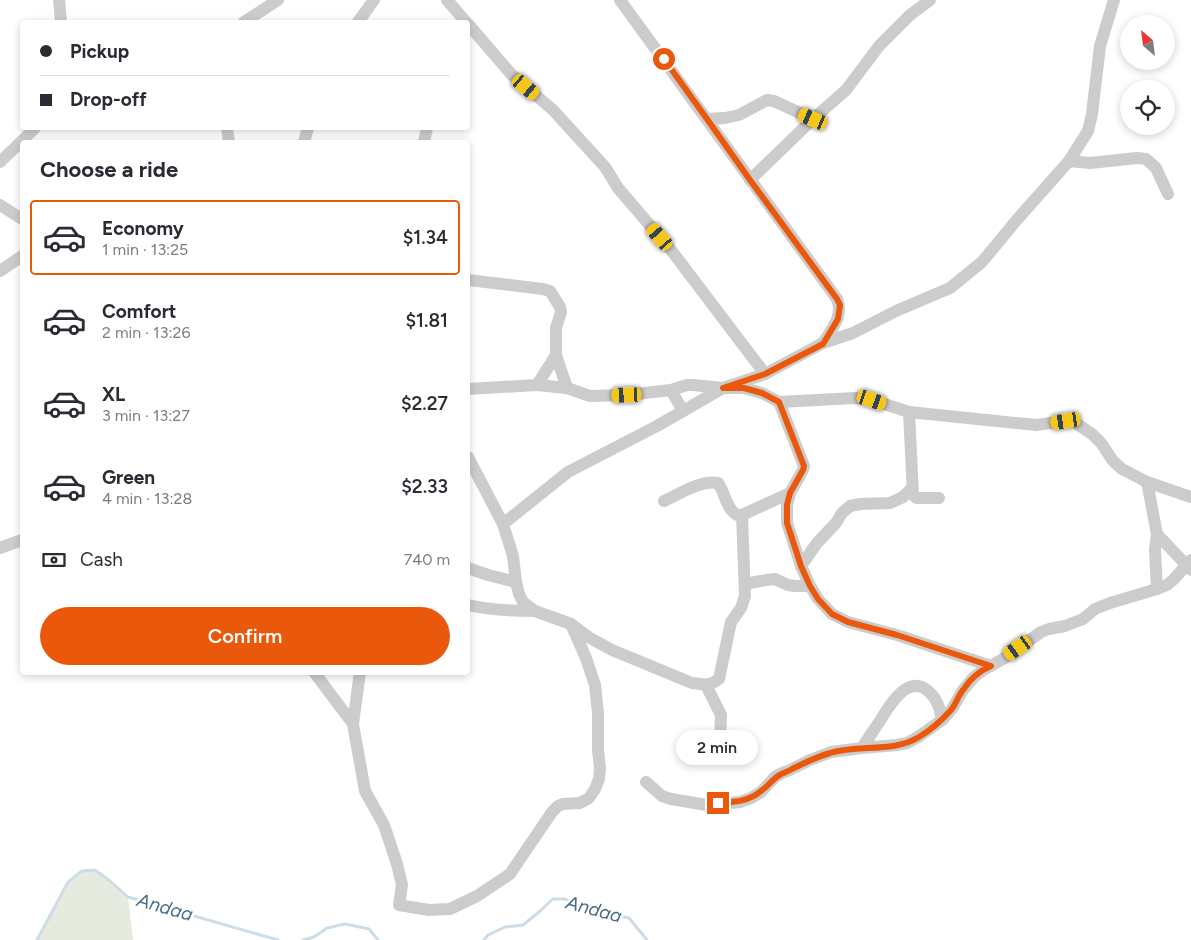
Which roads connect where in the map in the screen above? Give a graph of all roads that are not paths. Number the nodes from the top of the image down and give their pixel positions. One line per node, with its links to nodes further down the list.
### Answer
1 (59, 0): 8 (street)
2 (278, 0): 9 (street)
3 (374, 0): 10 (street)
4 (447, 0): 11 (street)
5 (620, 0): 13 (street)
6 (930, 0): 14 (street)
7 (1114, 0): 18 (street)
8 (61, 20)
9 (247, 20)
10 (359, 20)
11 (464, 20)
12 (470, 26): 31 (street)
13 (707, 119): 14 (street); 20 (street)
14 (813, 119): 20 (street)
15 (33, 130): 16 (street)
16 (23, 140)
17 (20, 143): 19 (street)
18 (1069, 161): 21 (street); 28 (street)
19 (0, 162)
20 (750, 180): 27 (street)
21 (1168, 194)
22 (0, 204): 23 (street)
23 (20, 218)
24 (20, 257): 25 (street)
25 (0, 271)
26 (470, 280): 30 (street)
27 (838, 319): 28 (street); 29 (street)
28 (853, 333): 29 (street)
29 (823, 344): 31 (street)
30 (556, 355): 32 (street); 33 (street)
31 (765, 374): 34 (street)
32 (537, 385): 33 (street); 35 (street)
33 (567, 388): 36 (street)
34 (723, 388): 36 (street); 37 (street); 38 (street)
35 (470, 389)
36 (671, 390): 38 (street)
37 (779, 402): 39 (street); 43 (street)
38 (683, 411): 48 (street)
39 (909, 412): 41 (street); 42 (street)
40 (470, 461): 48 (street)
41 (1146, 482): 44 (street); 49 (street)
42 (912, 488): 45 (street); 53 (street)
43 (790, 493): 47 (street); 53 (street)
44 (1191, 497)
45 (939, 498)
46 (664, 501): 47 (street)
47 (742, 515): 56 (street)
48 (503, 524): 55 (street)
49 (1157, 534): 52 (street); 58 (street)
50 (20, 541): 51 (street)
51 (0, 548)
52 (1189, 565): 58 (street)
53 (801, 566): 57 (street)
54 (470, 569): 55 (street)
55 (516, 582): 60 (street)
56 (745, 584): 57 (street); 65 (street)
57 (810, 586): 62 (street)
58 (1157, 589): 62 (street)
59 (470, 606): 60 (street)
60 (535, 610): 61 (street)
61 (571, 624): 65 (street); 67 (street)
62 (991, 666): 66 (street)
63 (316, 675): 67 (street)
64 (360, 675): 67 (street)
65 (706, 684): 68 (street)
66 (942, 720): 69 (street); 69 (street)
67 (353, 724)
68 (720, 743)
69 (862, 748): 70 (street)
70 (646, 782)

